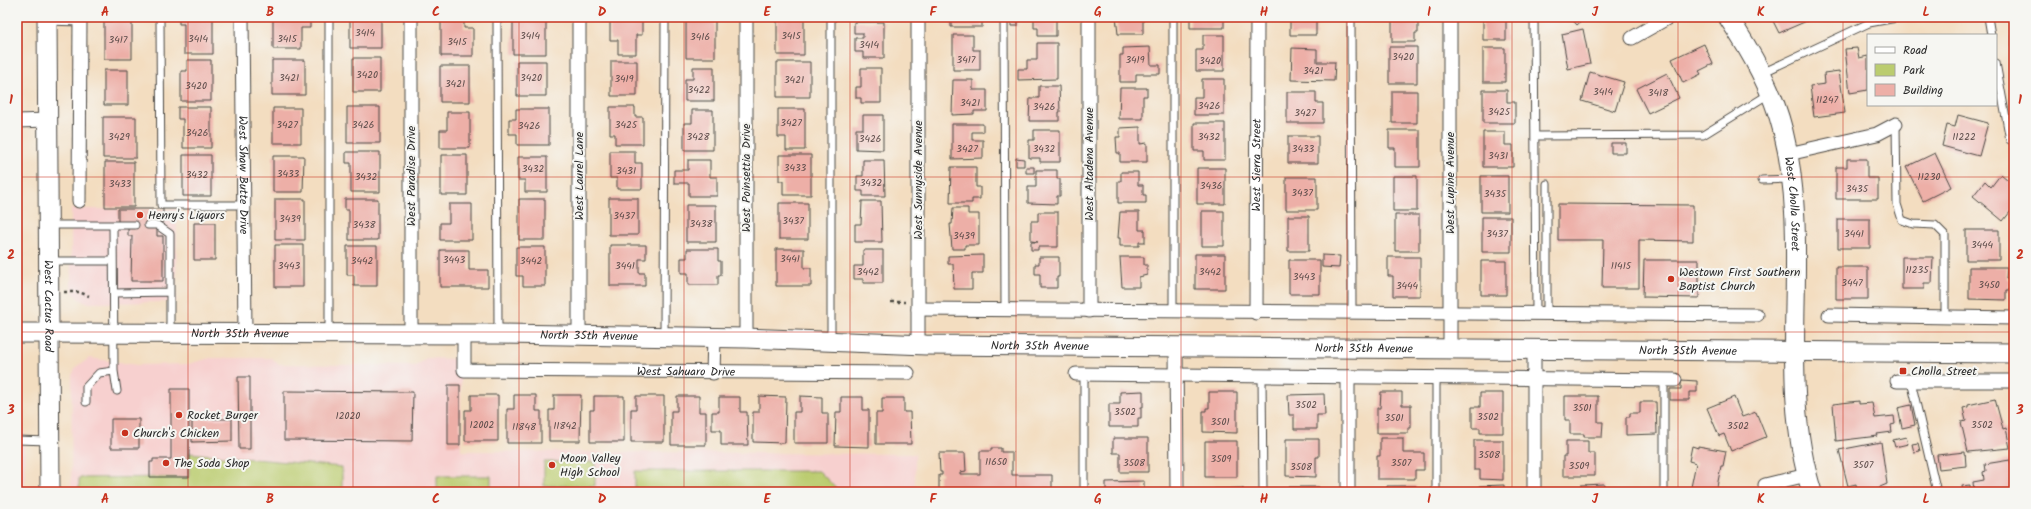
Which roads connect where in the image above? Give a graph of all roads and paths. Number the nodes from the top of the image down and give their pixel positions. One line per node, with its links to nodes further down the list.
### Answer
1 (160, 17): 39 (lane)
2 (242, 17): 39 (street, West Shaw Butte Drive)
3 (329, 17): 67 (lane)
4 (410, 17): 68 (street, West Paradise Drive)
5 (497, 17): 70 (lane)
6 (579, 17): 71 (street, West Laurel Lane)
7 (665, 17): 72 (lane)
8 (746, 17): 74 (street, West Poinsettia Drive)
9 (831, 17): 75 (lane)
10 (918, 17): 50 (street, West Sunnyside Avenue)
11 (1004, 17): 51 (lane)
12 (1089, 17): 52 (street, West Altadena Avenue)
13 (1173, 17): 53 (lane)
14 (1257, 17): 54 (street, West Sierra Street)
15 (1351, 17): 55 (lane)
16 (1450, 17): 56 (street, West Lupine Avenue)
17 (1534, 17): 32 (lane)
18 (1669, 17): 25 (street)
19 (1728, 17): 27 (main road, West Cholla Street)
20 (1902, 17): 27 (lane)
21 (1988, 17): 24 (lane)
22 (47, 18): 23 (street, West Cactus Road); 30 (main road, West Cactus Road)
23 (80, 18): 38 (street, West Cactus Road)
24 (1991, 34)
25 (1632, 38)
26 (1997, 68): 33 (lane)
27 (1761, 74): 28 (main road, West Cholla Street)
28 (1770, 93): 32 (lane); 34 (main road, West Cholla Street)
29 (17, 120): 30 (street)
30 (48, 120): 40 (main road, West Cactus Road)
31 (1896, 124): 34 (street); 60 (lane)
32 (1535, 136): 57 (lane)
33 (2014, 142)
34 (1788, 154): 35 (main road, West Cholla Street)
35 (1792, 179): 36 (lane); 80 (main road, West Cholla Street)
36 (1762, 180)
37 (1547, 184): 57 (lane)
38 (79, 201)
39 (243, 205): 66 (street, West Shaw Butte Drive)
40 (49, 225): 41 (lane); 45 (main road, West Cactus Road)
41 (113, 225): 42 (lane); 44 (lane)
42 (135, 225)
43 (148, 225): 47 (lane)
44 (113, 260): 45 (lane); 48 (lane)
45 (49, 261): 46 (main road, West Cactus Road)
46 (49, 292): 49 (path); 63 (main road, West Cactus Road)
47 (170, 292): 48 (lane); 65 (lane)
48 (114, 293): 64 (lane)
49 (88, 296)
50 (918, 309): 51 (street); 76 (street, West Sunnyside Avenue)
51 (1005, 310): 52 (street)
52 (1089, 311): 53 (street)
53 (1173, 312): 54 (street)
54 (1256, 313): 55 (street)
55 (1352, 313): 56 (street)
56 (1450, 314): 57 (street); 78 (street, West Lupine Avenue)
57 (1542, 314): 58 (street)
58 (1757, 315)
59 (1829, 315): 60 (street)
60 (1945, 316): 61 (street)
61 (2014, 318)
62 (17, 333): 63 (main road, North 35th Avenue)
63 (49, 333): 64 (main road, North 35th Avenue); 98 (main road, West Cactus Road)
64 (114, 334): 65 (main road, North 35th Avenue); 82 (lane)
65 (170, 334): 66 (main road, North 35th Avenue)
66 (245, 334): 67 (main road, North 35th Avenue)
67 (329, 334): 68 (main road, North 35th Avenue)
68 (411, 334): 69 (main road, North 35th Avenue)
69 (464, 334): 70 (main road, North 35th Avenue); 83 (street, West Sahuaro Drive)
70 (498, 334): 71 (main road, North 35th Avenue)
71 (579, 336): 72 (main road, North 35th Avenue)
72 (664, 337): 73 (main road, North 35th Avenue)
73 (714, 338): 74 (main road, North 35th Avenue); 83 (street)
74 (746, 338): 75 (main road, North 35th Avenue)
75 (831, 341): 76 (main road, North 35th Avenue)
76 (918, 344): 77 (main road, North 35th Avenue)
77 (1176, 347): 78 (main road, North 35th Avenue); 86 (street)
78 (1450, 349): 79 (main road, North 35th Avenue)
79 (1534, 350): 80 (main road, North 35th Avenue); 90 (street)
80 (1795, 351): 81 (main road, North 35th Avenue); 99 (main road, West Cholla Street)
81 (2014, 353)
82 (114, 371): 95 (lane); 96 (lane)
83 (713, 373): 84 (street, West Sahuaro Drive)
84 (908, 373)
85 (1080, 374): 86 (street); 102 (lane)
86 (1176, 375): 87 (street); 103 (street)
87 (1262, 376): 88 (street); 104 (lane)
88 (1348, 377): 89 (street); 105 (street)
89 (1436, 378): 90 (street); 106 (lane)
90 (1534, 378): 91 (street); 107 (street)
91 (1670, 380): 108 (lane)
92 (1897, 381): 93 (street)
93 (1911, 381): 94 (street); 109 (lane)
94 (2014, 381)
95 (117, 391)
96 (86, 402)
97 (17, 440): 98 (lane)
98 (50, 441): 101 (main road, West Cactus Road)
99 (1809, 484): 100 (street, West Cholla Street)
100 (1765, 485)
101 (50, 492)
102 (1084, 492)
103 (1177, 492)
104 (1263, 492)
105 (1348, 492)
106 (1436, 492)
107 (1534, 492)
108 (1664, 492)
109 (1937, 492)

